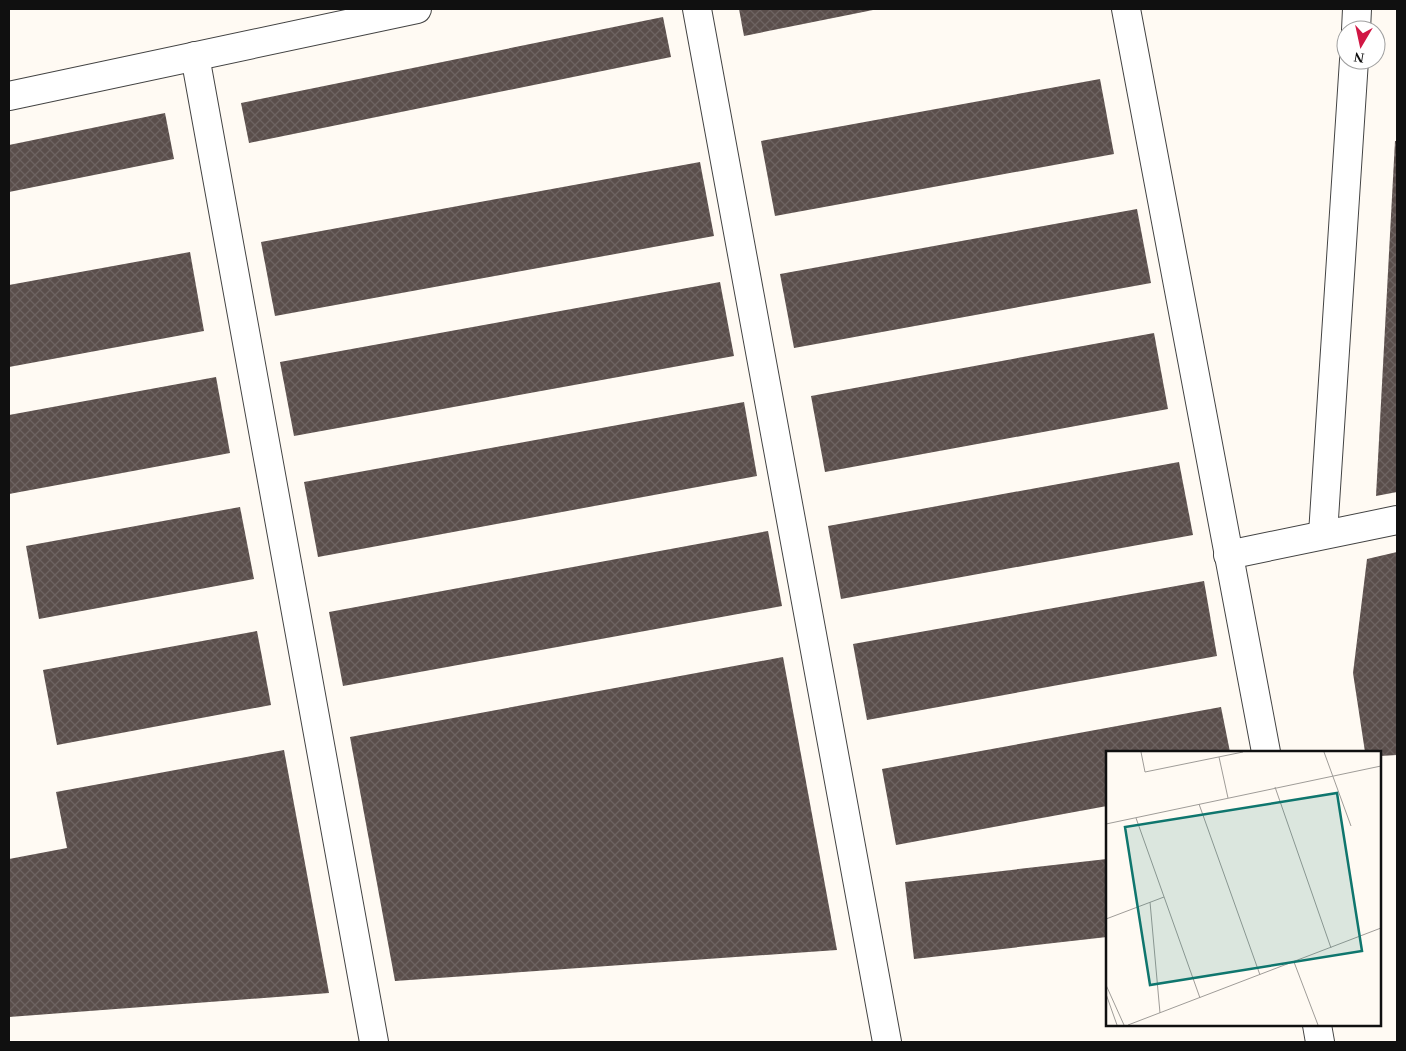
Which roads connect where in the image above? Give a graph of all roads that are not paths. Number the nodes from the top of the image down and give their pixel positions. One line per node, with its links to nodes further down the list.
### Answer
1 (417, 9): 4 (street)
2 (697, 9): 13 (street)
3 (1126, 9): 9 (street)
4 (194, 56): 6 (street); 12 (street)
5 (1353, 70): 8 (street)
6 (9, 96)
7 (1397, 520): 8 (street)
8 (1323, 534): 9 (street)
9 (1228, 555): 10 (street)
10 (1266, 751)
11 (1317, 1026): 14 (street)
12 (374, 1042)
13 (887, 1042)
14 (1320, 1042)

